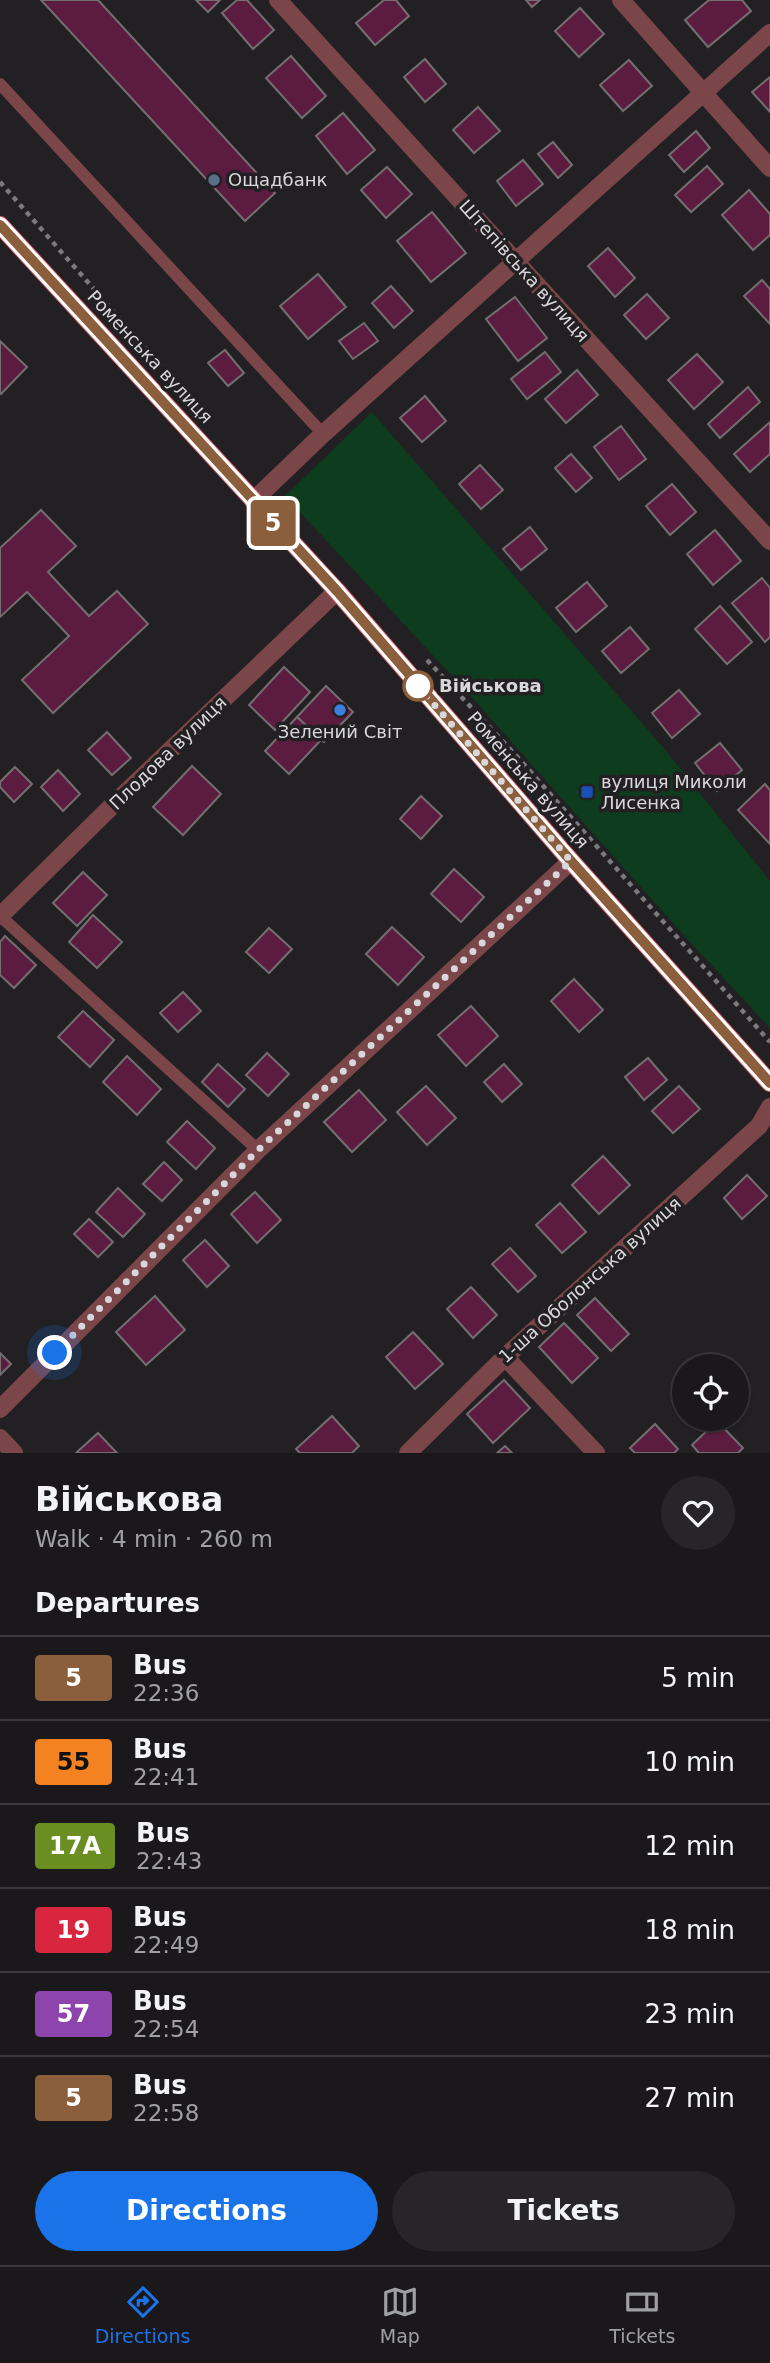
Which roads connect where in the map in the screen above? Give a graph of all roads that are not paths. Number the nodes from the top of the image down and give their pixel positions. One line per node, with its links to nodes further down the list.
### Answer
1 (278, 0): 8 (street, Штепівська вулиця)
2 (621, 0): 5 (street)
3 (770, 33): 5 (street)
4 (0, 84): 9 (lane)
5 (705, 93): 6 (street); 8 (street)
6 (770, 168)
7 (0, 226): 10 (main road, Роменська вулиця)
8 (516, 262): 9 (street); 11 (street, Штепівська вулиця)
9 (323, 434): 10 (street)
10 (253, 501): 12 (main road, Роменська вулиця)
11 (770, 541)
12 (337, 591): 13 (main road, Роменська вулиця); 14 (street, Плодова вулиця)
13 (571, 861): 15 (main road, Роменська вулиця); 17 (street)
14 (0, 916): 17 (lane)
15 (770, 1083)
16 (770, 1107): 18 (street, 1-ша Оболонська вулиця)
17 (258, 1150): 19 (street)
18 (505, 1357): 22 (street, 1-ша Оболонська вулиця); 23 (street)
19 (0, 1409)
20 (0, 1438): 21 (street)
21 (14, 1453)
22 (408, 1453)
23 (596, 1453)

